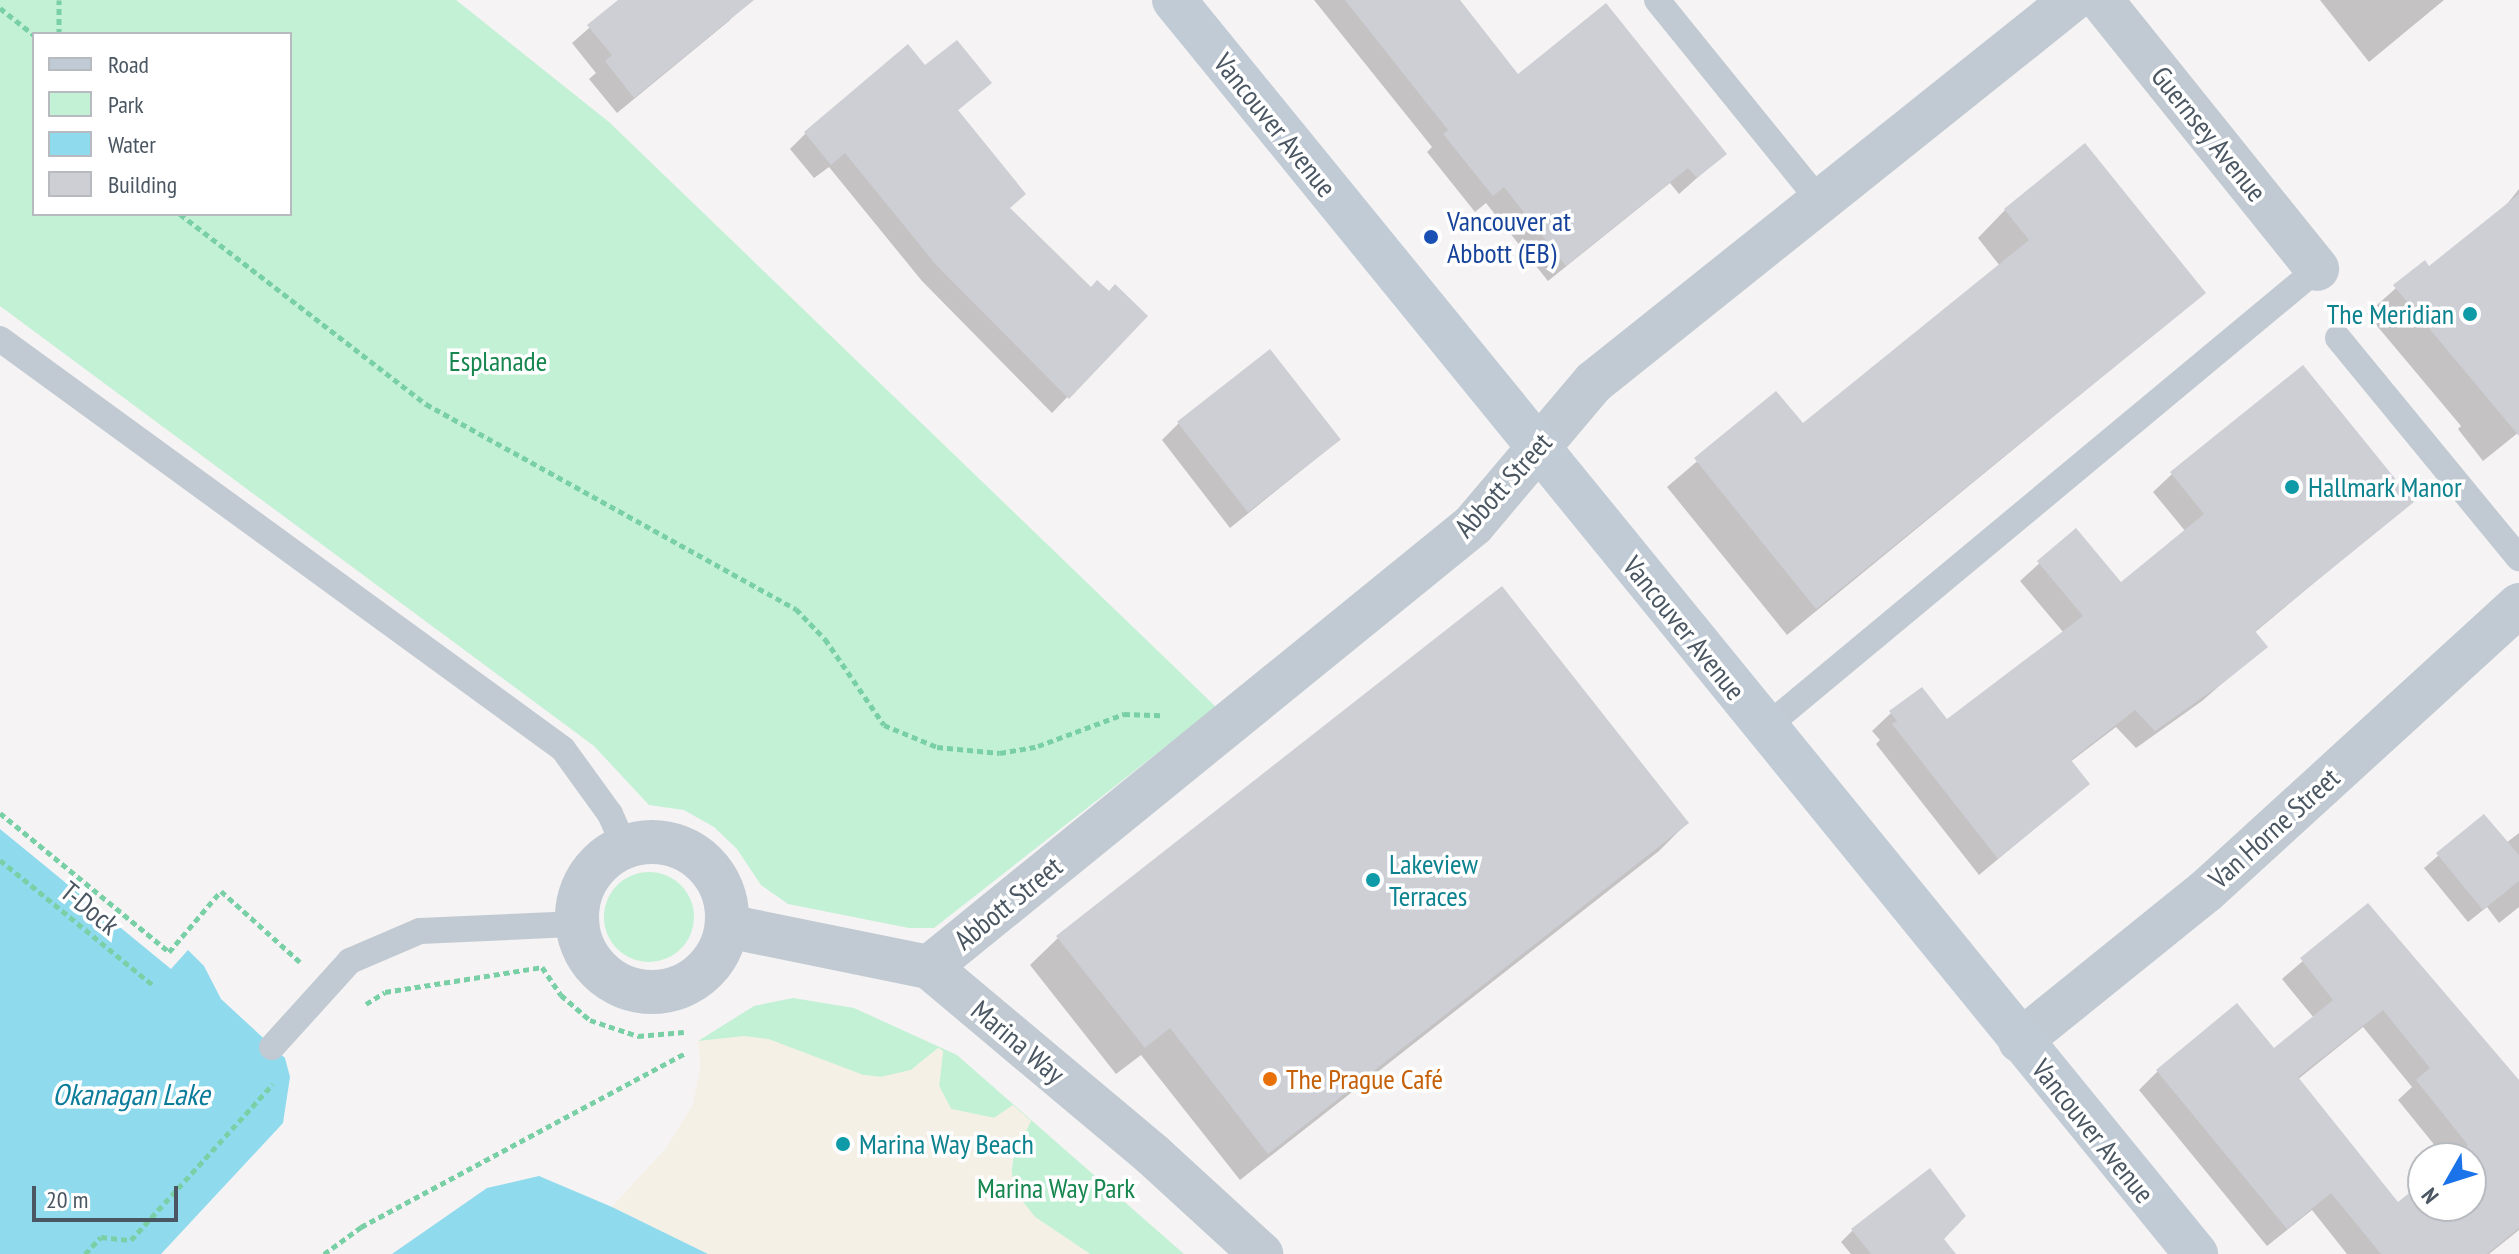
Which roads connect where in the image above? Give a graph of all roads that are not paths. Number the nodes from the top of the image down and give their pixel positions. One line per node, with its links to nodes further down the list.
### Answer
1 (1174, 0): 9 (street, Vancouver Avenue)
2 (1657, 0): 5 (lane)
3 (2072, 0): 5 (street, Abbott Street)
4 (2101, 0): 6 (street, Guernsey Avenue)
5 (1820, 201): 9 (street, Abbott Street)
6 (2317, 269): 12 (lane)
7 (2338, 338): 10 (lane)
8 (0, 339): 13 (lane)
9 (1538, 448): 12 (street, Vancouver Avenue); 16 (street, Abbott Street)
10 (2519, 558)
11 (2519, 605): 17 (street, Van Horne Street)
12 (1765, 728): 17 (street, Vancouver Avenue)
13 (625, 847): 14 (street); 15 (street)
14 (577, 924): 15 (street); 18 (lane)
15 (727, 926): 16 (street, Marina Way)
16 (929, 967): 19 (street, Marina Way)
17 (2020, 1041): 20 (street, Vancouver Avenue)
18 (272, 1047)
19 (1261, 1254)
20 (2196, 1254)

